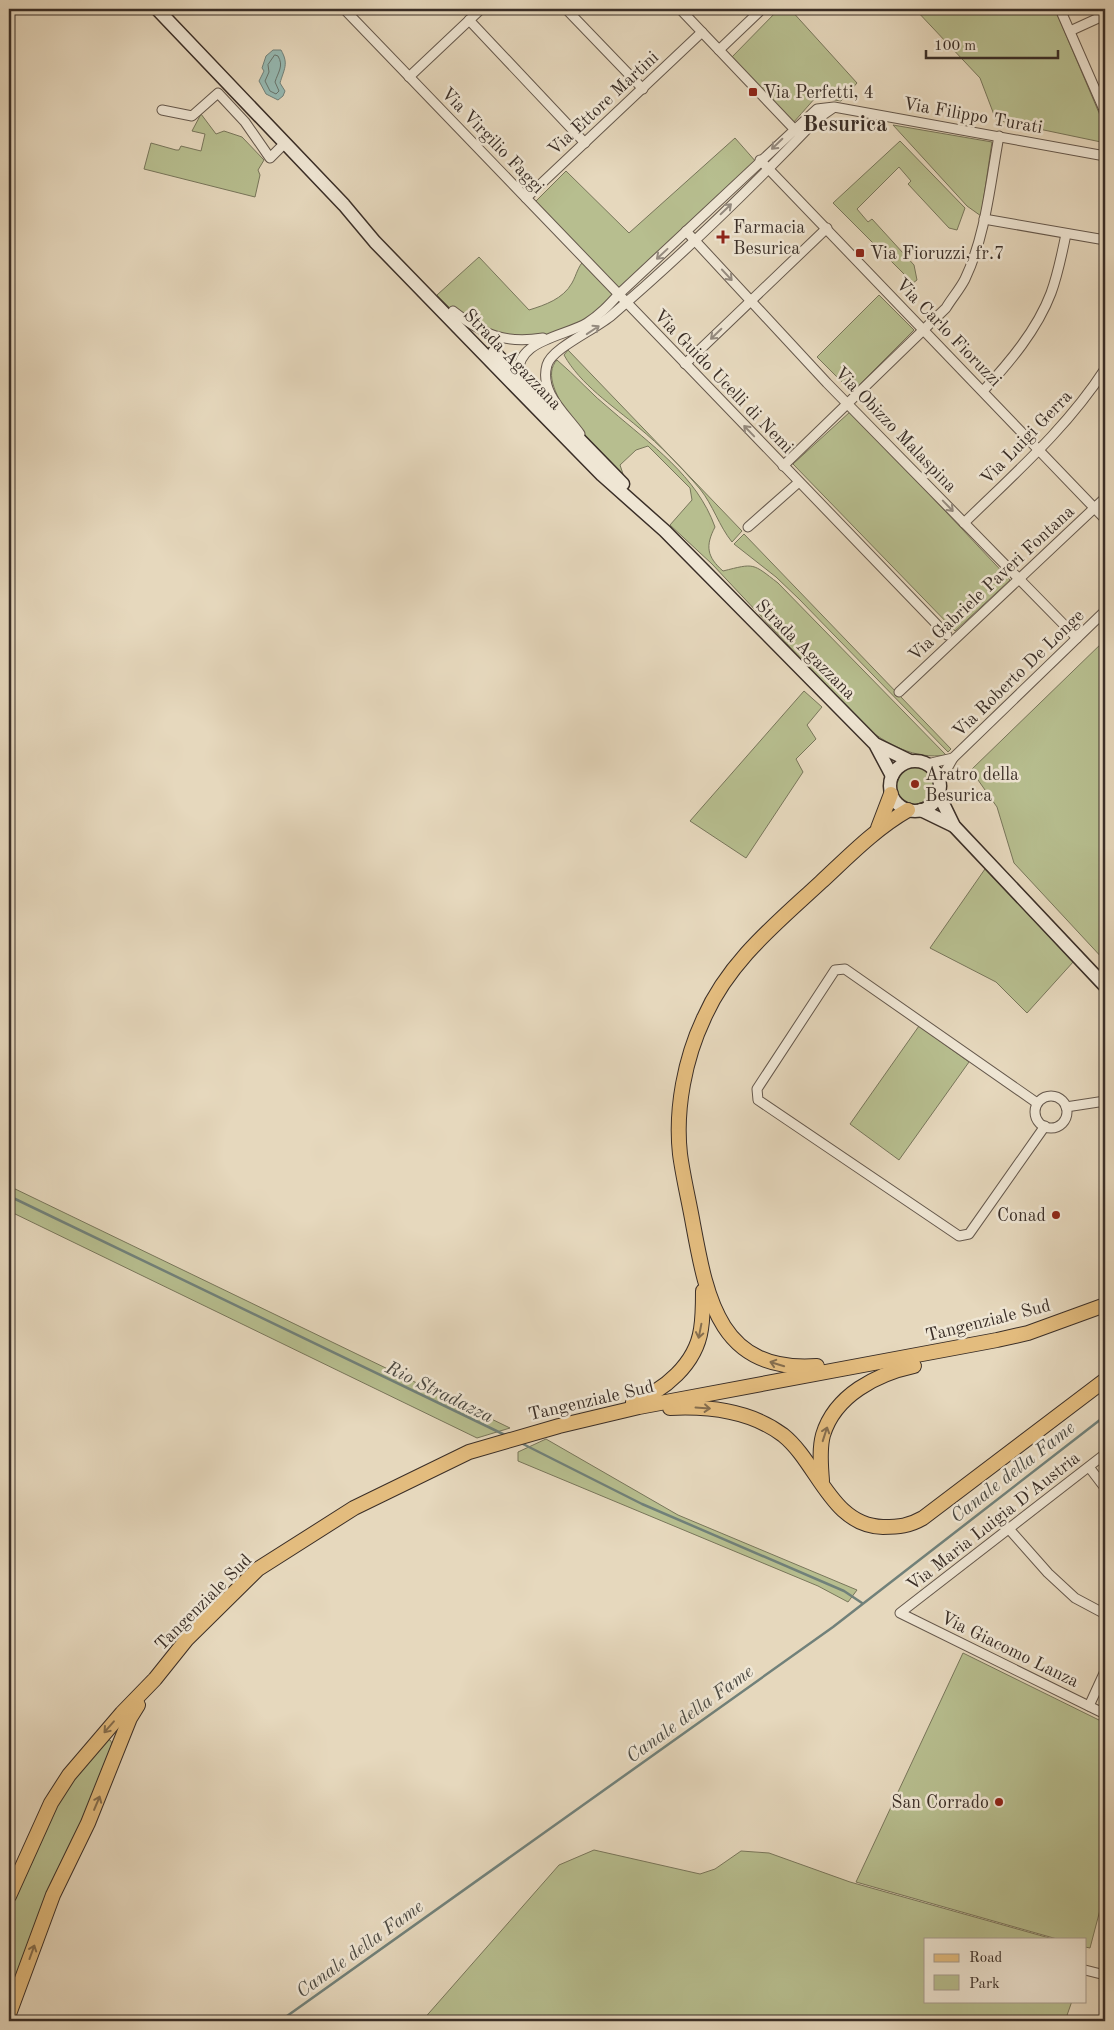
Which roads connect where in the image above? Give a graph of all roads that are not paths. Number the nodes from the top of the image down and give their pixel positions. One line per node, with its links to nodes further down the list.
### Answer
1 (157, 9): 21 (main road, Strada Agazzana)
2 (481, 9): 9 (street)
3 (566, 9): 14 (street)
4 (680, 9): 11 (street)
5 (762, 9): 12 (street)
6 (1060, 9): 10 (street)
7 (350, 11): 13 (street, Via Virgilio Faggi)
8 (1105, 15): 10 (street)
9 (469, 20): 13 (street); 22 (street)
10 (1070, 31): 17 (street)
11 (702, 32): 12 (street); 14 (street, Via Ettore Martini)
12 (719, 50): 18 (street)
13 (409, 77): 26 (street, Via Virgilio Faggi)
14 (643, 89): 22 (street, Via Ettore Martini)
15 (834, 107): 18 (street); 19 (street); 20 (street, Via Filippo Turati)
16 (162, 110): 21 (street)
17 (1105, 112)
18 (794, 128): 19 (street); 24 (street, one-way to 24)
19 (801, 136): 25 (street)
20 (999, 136): 23 (street, Via Filippo Turati); 28 (street)
21 (285, 142): 27 (main road, Strada Agazzana)
22 (585, 143): 26 (street, Via Ettore Martini)
23 (1105, 155)
24 (760, 160): 25 (street, Via Carlo Fioruzzi); 30 (street)
25 (768, 167): 29 (street, Via Carlo Fioruzzi); 32 (street, one-way to 25)
26 (526, 198): 34 (street, Via Virgilio Faggi)
27 (344, 205): 37 (main road, Strada Agazzana); 45 (main road, Strada Agazzana)
28 (984, 219): 31 (street); 38 (street)
29 (827, 228): 35 (street); 38 (street, Via Carlo Fioruzzi)
30 (686, 231): 32 (street, Via Obizzo Malaspina); 34 (street, one-way to 34)
31 (1066, 234): 33 (street); 43 (street)
32 (694, 239): 35 (street, Via Obizzo Malaspina, one-way to 35); 36 (street)
33 (1105, 240)
34 (619, 294): 36 (street, Via Virgilio Faggi); 39 (street)
35 (751, 300): 40 (street, one-way to 40); 44 (street, Via Obizzo Malaspina)
36 (625, 303): 40 (street, Via Guido Ucelli di Nemi); 46 (street, Strada Agazzana, one-way to 36)
37 (452, 311): 39 (street); 42 (main road, Strada Agazzana)
38 (924, 329): 43 (street, Via Carlo Fioruzzi); 44 (street)
39 (554, 336): 42 (street)
40 (685, 364): 48 (street, Via Guido Ucelli di Nemi, one-way to 40)
41 (1105, 369): 47 (street, Via Luigi Gerra)
42 (518, 376): 45 (street); 46 (main road, Strada Agazzana)
43 (983, 391): 47 (street, Via Carlo Fioruzzi)
44 (850, 403): 48 (street); 53 (street, Via Obizzo Malaspina, one-way to 53)
45 (567, 439): 55 (main road, Strada Agazzana)
46 (592, 450): 55 (main road, Strada Agazzana)
47 (1039, 450): 51 (street, Via Carlo Fioruzzi); 53 (street, Via Luigi Gerra)
48 (783, 466): 49 (street, Via Guido Ucelli di Nemi)
49 (799, 482): 54 (street); 58 (street, Via Guido Ucelli di Nemi)
50 (1105, 498): 51 (street, Via Gabriele Paveri Fontana)
51 (1095, 508): 52 (street, Via Carlo Fioruzzi); 56 (street, Via Gabriele Paveri Fontana)
52 (1105, 519)
53 (964, 523): 56 (street, Via Obizzo Malaspina)
54 (748, 528)
55 (665, 531): 61 (main road, Strada Agazzana)
56 (1019, 579): 59 (street, Via Obizzo Malaspina); 60 (street, Via Gabriele Paveri Fontana)
57 (1105, 611): 59 (street, Via Roberto De Longe)
58 (947, 636)
59 (1077, 638): 62 (street, Via Roberto De Longe)
60 (899, 692)
61 (875, 744): 63 (main road); 65 (main road, Strada Agazzana)
62 (953, 758): 64 (street, Via Roberto De Longe); 66 (street)
63 (910, 762): 64 (main road); 65 (main road)
64 (927, 764): 66 (main road)
65 (892, 776): 67 (main road)
66 (939, 788): 68 (main road); 69 (main road)
67 (891, 794): 68 (main road); 70 (main road)
68 (914, 810): 69 (main road); 70 (main road)
69 (954, 826): 71 (main road)
70 (877, 830): 76 (main road)
71 (1105, 986)
72 (1105, 1101): 74 (street)
73 (1038, 1103): 74 (street); 75 (street); 75 (street)
74 (1066, 1106): 75 (street)
75 (1045, 1126)
76 (703, 1282): 79 (main road, one-way to 76); 82 (main road, one-way to 82)
77 (1105, 1304): 78 (main road, Tangenziale Sud)
78 (997, 1340): 79 (main road, Tangenziale Sud); 85 (main road, one-way to 78)
79 (895, 1361): 81 (main road, Tangenziale Sud)
80 (1105, 1380): 85 (main road)
81 (619, 1412): 82 (main road, Tangenziale Sud); 85 (main road, one-way to 85)
82 (580, 1421): 91 (main road, Tangenziale Sud)
83 (1105, 1454): 84 (street, Via Maria Luigia D'Austria)
84 (1089, 1467): 86 (street); 87 (street, Via Maria Luigia D'Austria)
85 (822, 1482)
86 (1105, 1488)
87 (1009, 1529): 88 (street, Via Maria Luigia D'Austria); 89 (street)
88 (900, 1613): 92 (street, Via Giacomo Lanza)
89 (1105, 1614)
90 (1105, 1671): 92 (street)
91 (155, 1679): 94 (main road, Tangenziale Sud, one-way to 94); 97 (main road, Tangenziale Sud, one-way to 91)
92 (1089, 1706): 93 (street, Via Giacomo Lanza)
93 (1105, 1714)
94 (9, 1896)
95 (1086, 1970): 96 (street)
96 (1105, 1975)
97 (9, 2014)

